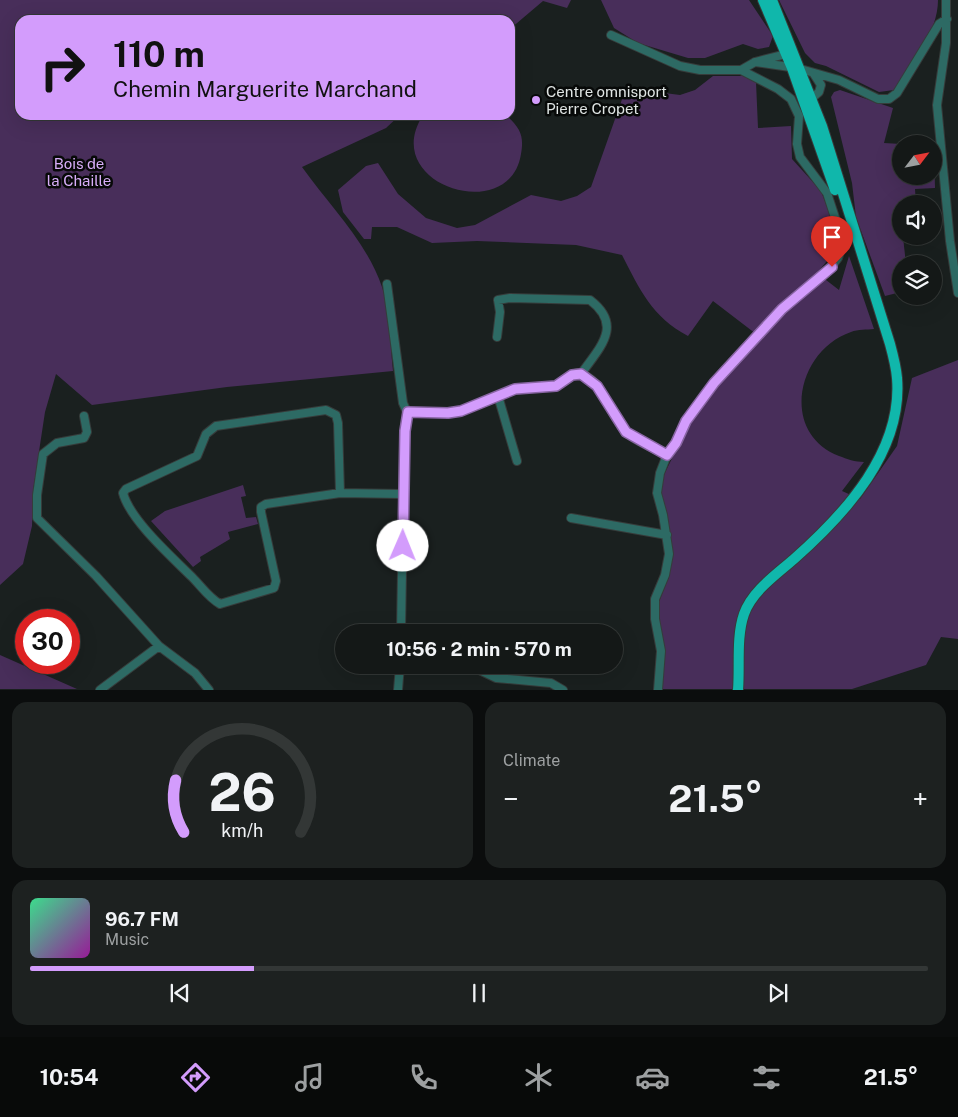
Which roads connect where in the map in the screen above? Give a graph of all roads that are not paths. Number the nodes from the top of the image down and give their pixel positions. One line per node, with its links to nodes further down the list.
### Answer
1 (763, 0): 6 (main road)
2 (772, 0): 9 (main road)
3 (946, 0): 4 (street)
4 (947, 19): 9 (street); 11 (street)
5 (611, 35): 8 (street)
6 (786, 54): 7 (street); 9 (main road)
7 (755, 62): 8 (street); 9 (street)
8 (741, 70): 20 (street)
9 (801, 70): 10 (main road); 10 (street); 12 (main road)
10 (829, 148): 12 (main road)
11 (954, 241): 14 (street)
12 (867, 275): 35 (main road)
13 (387, 284): 18 (street)
14 (958, 293)
15 (496, 337): 16 (street)
16 (581, 374): 17 (street); 20 (street)
17 (498, 396): 18 (street); 21 (street)
18 (408, 412): 23 (street)
19 (84, 416): 27 (street)
20 (667, 455): 25 (street)
21 (517, 461)
22 (340, 493): 22 (street); 23 (street)
23 (403, 494): 26 (street)
24 (571, 518): 25 (street)
25 (667, 535): 34 (street)
26 (401, 624)
27 (160, 646): 30 (street); 31 (street)
28 (399, 674): 32 (street)
29 (488, 674): 33 (street)
30 (100, 690)
31 (209, 690)
32 (398, 690)
33 (563, 690)
34 (658, 690)
35 (738, 690)

